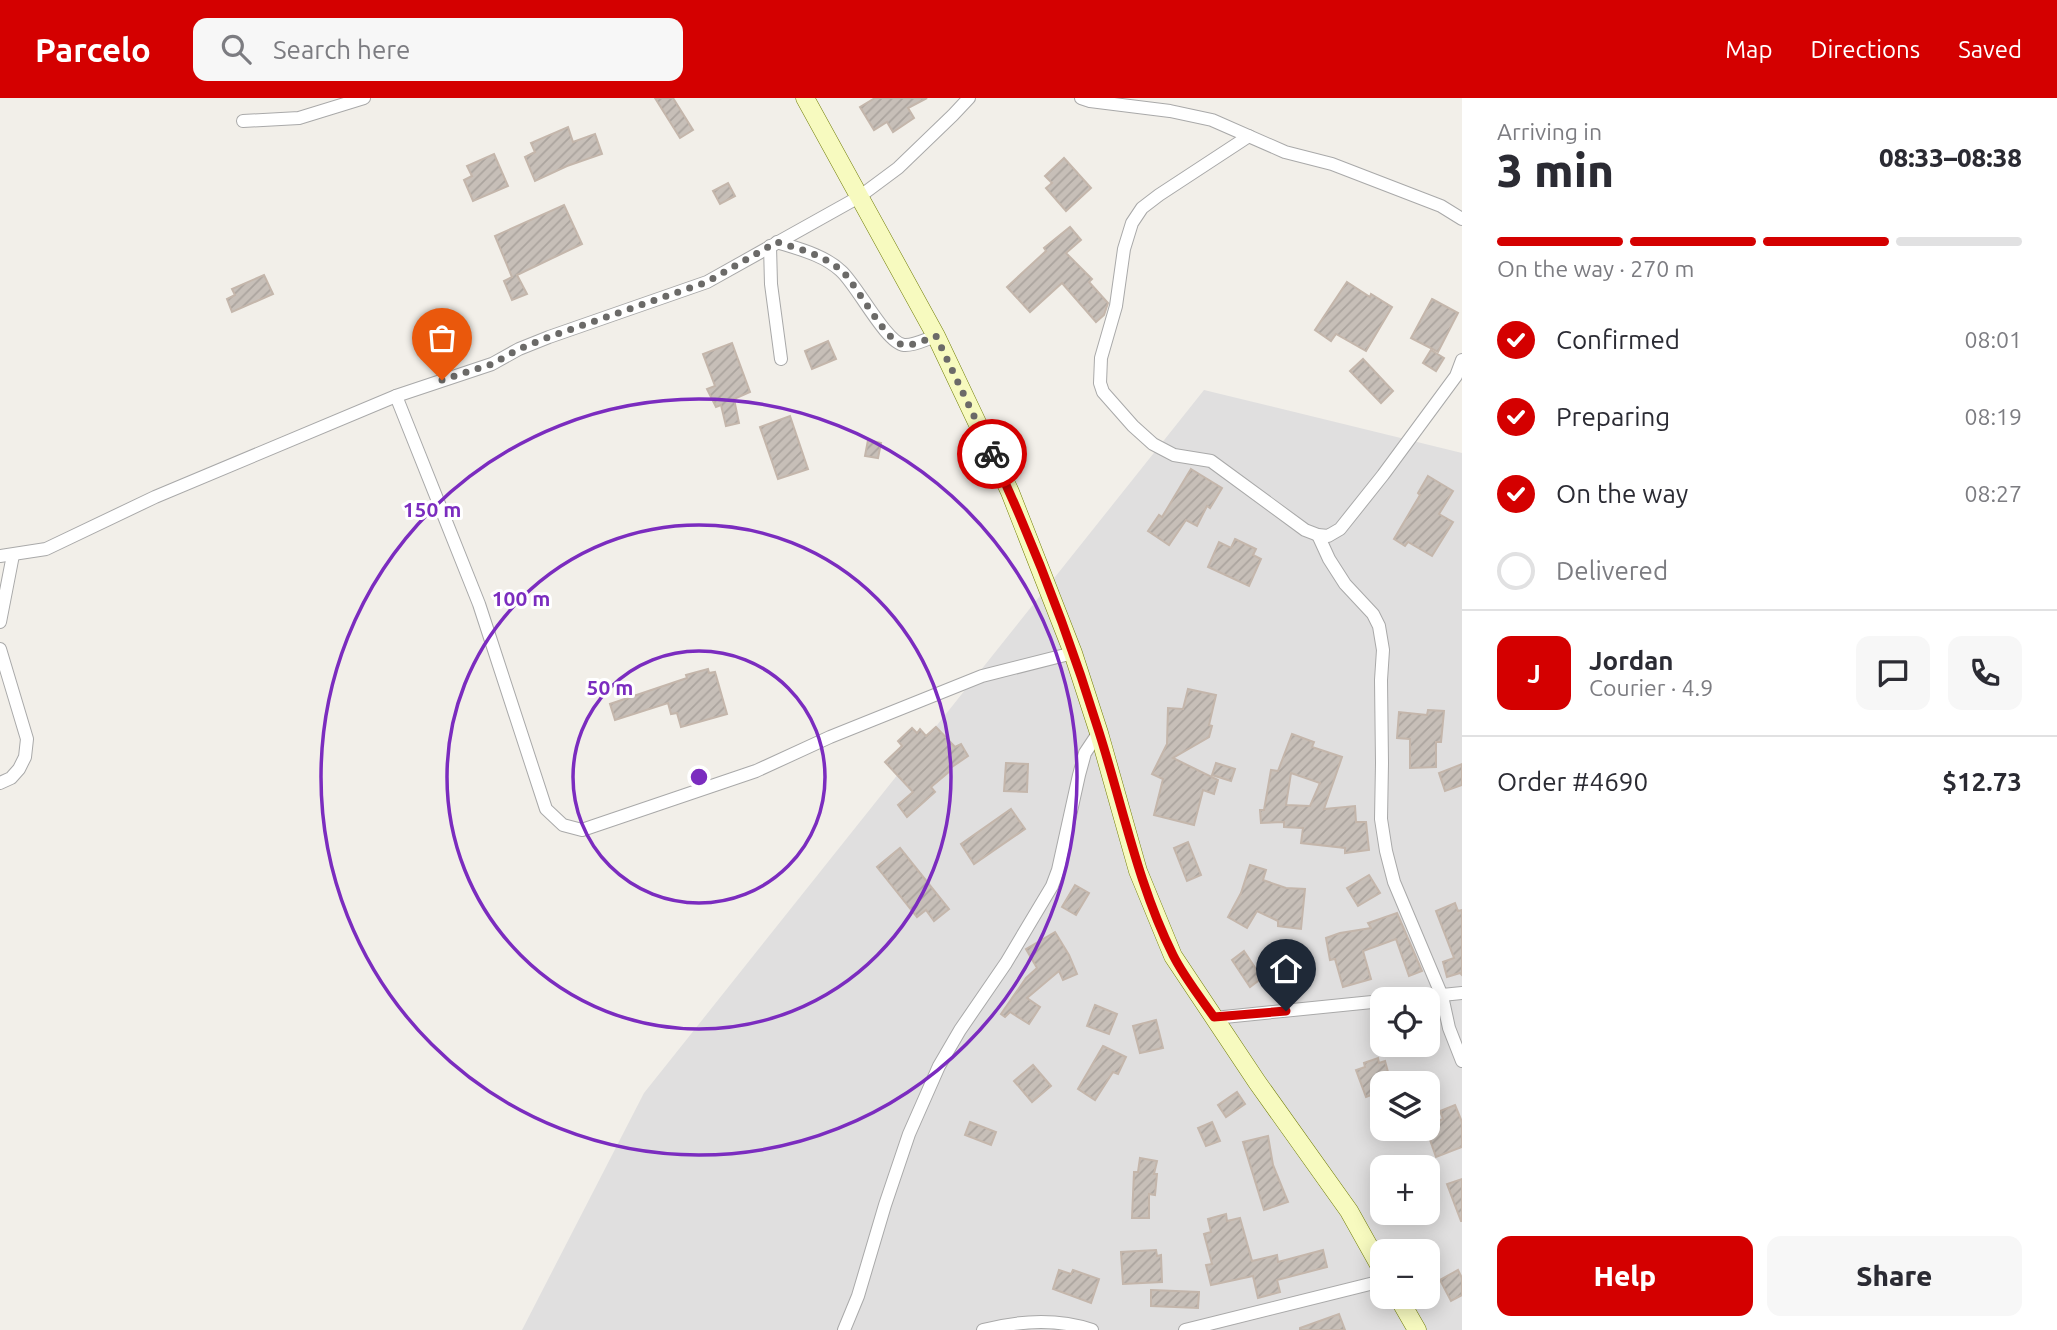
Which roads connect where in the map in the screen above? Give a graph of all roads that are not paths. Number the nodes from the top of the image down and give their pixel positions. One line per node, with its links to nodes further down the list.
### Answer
1 (365, 98): 5 (street)
2 (805, 98): 7 (main road)
3 (969, 98): 7 (street)
4 (1081, 98): 6 (street)
5 (243, 121)
6 (1249, 136): 8 (street); 14 (street)
7 (859, 197): 9 (street); 10 (main road)
8 (1462, 219)
9 (773, 244): 10 (street); 11 (street); 13 (street)
10 (936, 336): 18 (main road)
11 (781, 359)
12 (1462, 360): 14 (street)
13 (396, 396): 15 (street); 18 (street)
14 (1318, 535): 22 (street)
15 (6, 556): 16 (street)
16 (0, 622)
17 (0, 649): 20 (street)
18 (1073, 653): 19 (main road)
19 (1099, 732): 24 (main road); 29 (street)
20 (0, 783)
21 (1462, 993): 22 (street)
22 (1441, 996): 25 (street)
23 (1370, 1002): 24 (street)
24 (1214, 1017): 26 (main road)
25 (1462, 1061)
26 (1370, 1249)
27 (1370, 1284): 32 (street)
28 (1405, 1309): 33 (main road)
29 (844, 1330)
30 (983, 1330): 31 (street)
31 (1091, 1330)
32 (1185, 1330)
33 (1417, 1330)

